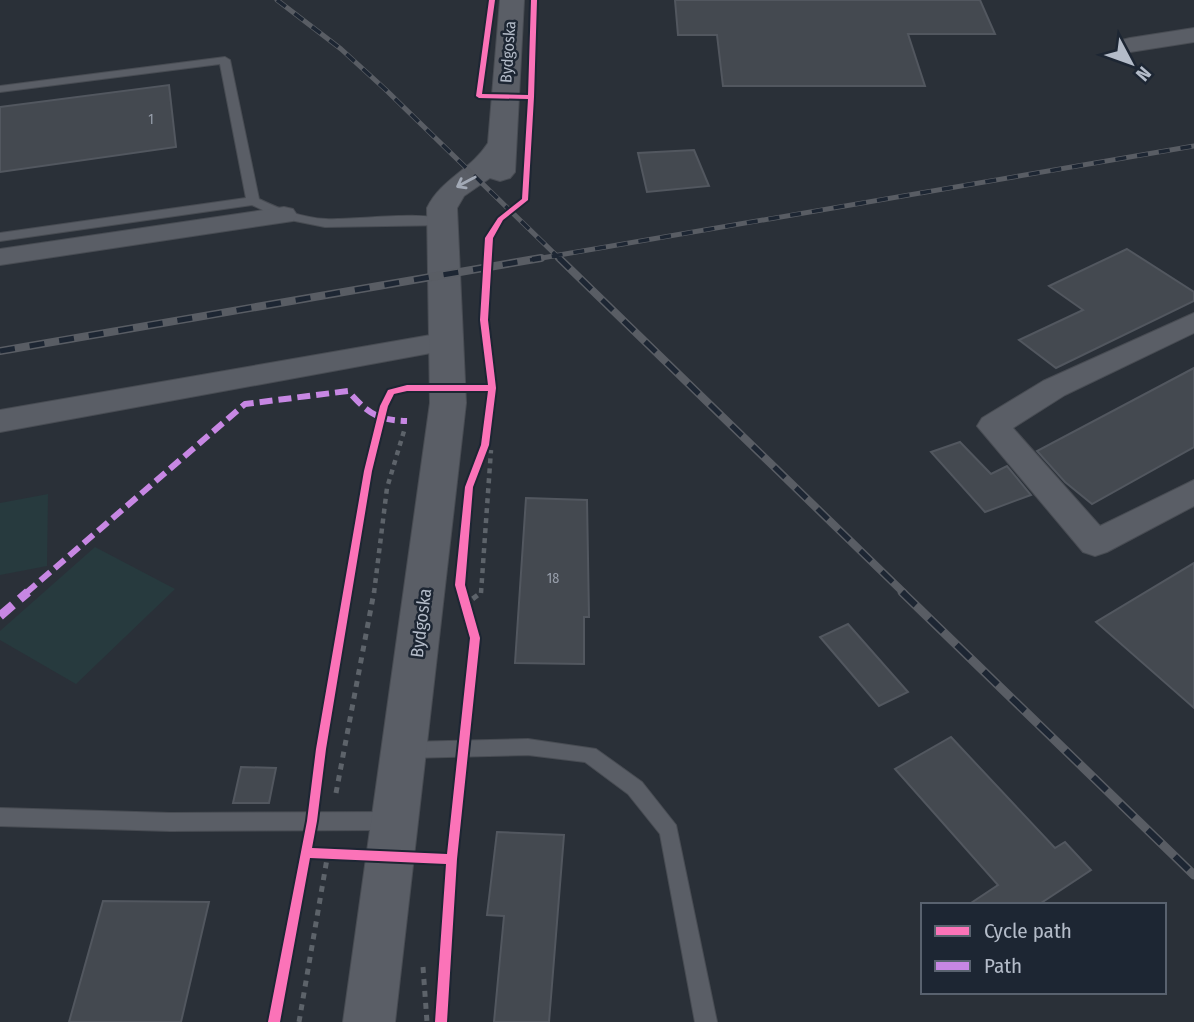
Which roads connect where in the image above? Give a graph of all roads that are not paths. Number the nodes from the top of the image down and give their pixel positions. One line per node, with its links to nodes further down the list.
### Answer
1 (512, 0): 7 (street, Bydgoska)
2 (1194, 35): 3 (street)
3 (1130, 45)
4 (0, 89): 5 (lane)
5 (253, 201): 6 (lane); 8 (lane)
6 (284, 215): 7 (lane); 9 (street)
7 (443, 222): 11 (street, Bydgoska)
8 (0, 237)
9 (0, 257)
10 (1194, 322): 13 (street)
11 (448, 341): 12 (street); 14 (street, Bydgoska)
12 (0, 421)
13 (1194, 492)
14 (404, 750): 16 (street, Bydgoska); 18 (lane)
15 (0, 817): 16 (lane)
16 (395, 821): 17 (street, Bydgoska)
17 (369, 1022)
18 (706, 1022)

